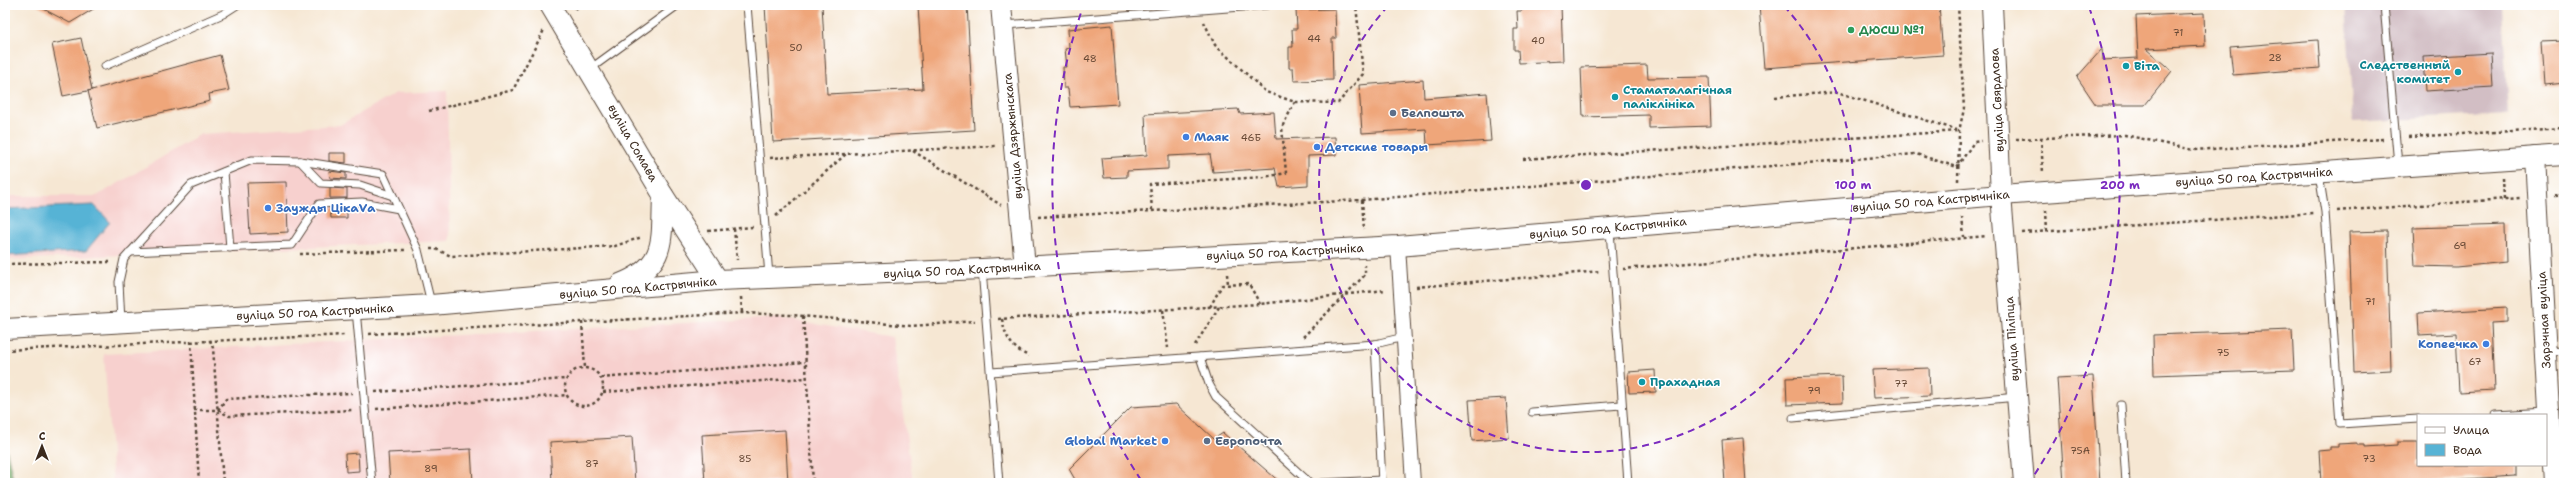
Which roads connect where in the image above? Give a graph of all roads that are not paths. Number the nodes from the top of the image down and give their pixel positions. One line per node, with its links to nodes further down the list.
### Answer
1 (237, 5): 10 (lane)
2 (678, 5): 11 (lane)
3 (747, 5): 28 (lane)
4 (1001, 5): 9 (main road, вуліца Дзяржынскага)
5 (1268, 5): 9 (lane)
6 (1992, 5): 19 (main road, вуліца Свярдлова)
7 (2384, 5): 15 (lane)
8 (549, 14): 11 (main road, вуліца Сомава)
9 (1003, 25): 26 (main road, вуліца Дзяржынскага)
10 (105, 66)
11 (589, 69): 18 (main road, вуліца Сомава)
12 (2564, 155): 13 (main road, вуліца 50 год Кастрычніка)
13 (2535, 157): 15 (main road, вуліца 50 год Кастрычніка); 37 (main road, Зарэчная вуліца)
14 (300, 160): 16 (lane); 20 (lane); 20 (lane)
15 (2398, 167): 17 (main road, вуліца 50 год Кастрычніка)
16 (224, 172): 24 (lane); 25 (lane)
17 (2319, 172): 19 (main road, вуліца 50 год Кастрычніка); 47 (lane)
18 (663, 195): 29 (main road, вуліца Сомава); 30 (main road)
19 (2001, 195): 22 (main road, вуліца 50 год Кастрычніка); 40 (main road, вуліца Піліпца)
20 (394, 196): 21 (lane)
21 (399, 209): 24 (lane); 31 (lane)
22 (1610, 228): 23 (main road, вуліца 50 год Кастрычніка); 41 (lane)
23 (1398, 246): 26 (main road, вуліца 50 год Кастрычніка); 35 (street)
24 (230, 248): 25 (lane)
25 (130, 252): 33 (lane)
26 (1025, 266): 27 (main road, вуліца 50 год Кастрычніка)
27 (982, 269): 28 (main road, вуліца 50 год Кастрычніка); 39 (lane)
28 (770, 278): 29 (main road, вуліца 50 год Кастрычніка)
29 (718, 280): 30 (main road, вуліца 50 год Кастрычніка)
30 (592, 292): 31 (main road, вуліца 50 год Кастрычніка)
31 (431, 305): 32 (main road, вуліца 50 год Кастрычніка)
32 (356, 310): 33 (main road, вуліца 50 год Кастрычніка); 49 (lane)
33 (121, 323): 34 (main road, вуліца 50 год Кастрычніка)
34 (5, 329)
35 (1404, 337): 36 (lane); 53 (street)
36 (1375, 344): 38 (lane); 48 (lane)
37 (2555, 351): 44 (main road, Зарэчная вуліца)
38 (1200, 357): 39 (lane); 51 (lane)
39 (990, 372): 50 (lane)
40 (2017, 397): 46 (lane); 55 (main road, вуліца Піліпца)
41 (1621, 405): 43 (lane); 54 (lane)
42 (2121, 405): 56 (lane)
43 (1532, 412)
44 (2548, 412): 45 (lane); 57 (main road, Зарэчная вуліца)
45 (2513, 414)
46 (1793, 418)
47 (2417, 419)
48 (1382, 481): 52 (lane)
49 (372, 483)
50 (999, 483)
51 (1310, 483)
52 (1321, 483)
53 (1412, 483)
54 (1628, 483)
55 (2024, 483)
56 (2126, 483)
57 (2553, 483)

